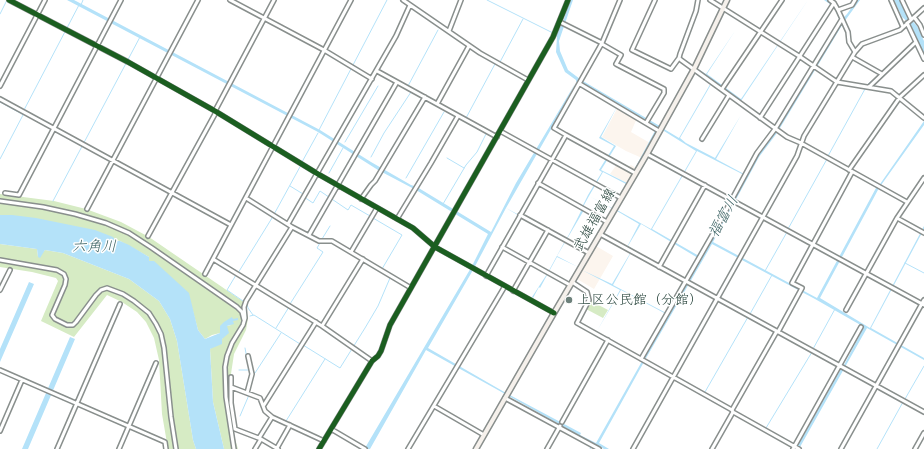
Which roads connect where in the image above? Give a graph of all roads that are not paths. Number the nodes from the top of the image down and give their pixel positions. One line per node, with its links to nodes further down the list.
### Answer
1 (9, 0): 26 (street)
2 (45, 0): 26 (street)
3 (121, 0): 38 (street)
4 (198, 0): 51 (street)
5 (230, 0): 27 (street)
6 (274, 0): 27 (street)
7 (351, 0): 40 (street)
8 (403, 0): 22 (street)
9 (461, 0): 33 (street)
10 (568, 0): 30 (street)
11 (620, 0): 37 (street)
12 (654, 0): 44 (street)
13 (698, 0): 44 (street)
14 (710, 0): 23 (street)
15 (727, 0): 23 (main road, 武雄福富線)
16 (782, 0): 34 (street)
17 (830, 0): 21 (street)
18 (856, 0): 25 (street)
19 (891, 0): 32 (street)
20 (902, 0): 28 (street)
21 (833, 4): 25 (street); 42 (street)
22 (410, 5): 33 (street); 48 (street)
23 (723, 8): 34 (street); 47 (main road, 武雄福富線)
24 (924, 8): 28 (street)
25 (838, 10): 29 (street)
26 (37, 15): 38 (street); 57 (street)
27 (264, 18): 40 (street); 65 (street)
28 (912, 18): 31 (street); 35 (street)
29 (841, 20): 41 (street); 46 (street)
30 (562, 23): 37 (street); 53 (street)
31 (907, 23): 32 (street); 36 (street)
32 (903, 27): 41 (street)
33 (449, 31): 39 (street)
34 (761, 32): 42 (street); 59 (street)
35 (924, 34)
36 (916, 42): 45 (street); 49 (street)
37 (602, 43): 55 (street); 69 (street)
38 (97, 46): 51 (street); 70 (street)
39 (469, 46): 53 (street); 64 (street)
40 (324, 50): 52 (street); 78 (street)
41 (855, 52): 43 (street)
42 (799, 56): 46 (street); 67 (street)
43 (852, 57): 49 (street); 56 (street)
44 (679, 58): 47 (street)
45 (924, 60)
46 (815, 67): 56 (street); 72 (street)
47 (692, 68): 59 (street); 71 (main road, 武雄福富線)
48 (377, 71): 52 (street); 54 (street)
49 (882, 74): 58 (street)
50 (924, 75): 62 (street)
51 (156, 78): 65 (street); 81 (street)
52 (372, 79): 84 (street)
53 (528, 80): 73 (street)
54 (397, 82): 61 (street); 87 (street)
55 (580, 82): 69 (street); 74 (street)
56 (837, 82): 58 (street); 77 (street)
57 (0, 86)
58 (869, 87): 62 (street)
59 (723, 88): 60 (street)
60 (729, 95): 67 (street); 76 (street)
61 (425, 97): 64 (street); 93 (street)
62 (900, 97): 68 (street); 82 (street)
63 (0, 99): 70 (street)
64 (437, 104): 66 (street)
65 (215, 112): 78 (street); 89 (street)
66 (458, 116): 75 (street); 102 (street)
67 (760, 118): 72 (street)
68 (924, 118)
69 (647, 121): 71 (street)
70 (54, 128): 81 (street); 90 (street)
71 (658, 130): 79 (main road, 武雄福富線)
72 (776, 130): 77 (street); 95 (street)
73 (500, 131): 75 (street); 80 (street)
74 (566, 135): 80 (street); 83 (street)
75 (497, 137): 112 (street)
76 (702, 139)
77 (801, 143): 82 (street); 100 (street)
78 (273, 146): 84 (street); 92 (street)
79 (646, 154): 83 (main road, 武雄福富線); 88 (street)
80 (552, 159): 86 (street); 91 (street)
81 (113, 160): 89 (street); 98 (street)
82 (851, 171): 96 (street); 111 (street)
83 (634, 173): 91 (main road, 武雄福富線)
84 (318, 174): 87 (street); 105 (street)
85 (924, 178): 96 (street)
86 (538, 183): 99 (street); 103 (street)
87 (338, 185): 93 (street); 109 (street)
88 (705, 185): 95 (street); 120 (street)
89 (172, 192): 104 (street); 110 (street)
90 (5, 193)
91 (620, 197): 103 (main road, 武雄福富線)
92 (246, 198): 104 (street); 105 (street)
93 (361, 199): 97 (street)
94 (0, 201): 137 (street)
95 (733, 201): 100 (street); 125 (street)
96 (907, 202): 101 (street)
97 (376, 208): 102 (street); 114 (street)
98 (87, 209)
99 (520, 216): 106 (street); 113 (street)
100 (763, 217): 111 (street); 132 (street)
101 (897, 218): 107 (street); 122 (street)
102 (396, 219): 112 (street)
103 (607, 222): 108 (main road, 武雄福富線)
104 (231, 225): 116 (street)
105 (290, 226): 109 (street); 127 (street)
106 (547, 231): 115 (street); 119 (street)
107 (922, 232)
108 (600, 234): 115 (main road, 武雄福富線); 120 (street)
109 (309, 235): 114 (street)
110 (148, 236)
111 (812, 244): 122 (street); 141 (street)
112 (435, 247): 124 (street); 129 (street)
113 (502, 247): 119 (street); 124 (street)
114 (351, 252): 117 (street)
115 (589, 253): 126 (main road, 武雄福富線)
116 (213, 259): 123 (street); 127 (street)
117 (363, 259): 129 (street); 139 (street)
118 (0, 260): 177 (street)
119 (529, 262): 126 (street); 131 (street)
120 (659, 267): 125 (street)
121 (10, 270): 130 (street)
122 (866, 273): 133 (street); 135 (street)
123 (205, 274)
124 (486, 276): 128 (street)
125 (688, 282): 132 (street); 144 (street)
126 (571, 284): 136 (main road, 武雄福富線); 142 (street)
127 (256, 285): 137 (street); 138 (street)
128 (505, 286): 131 (street); 158 (street)
129 (411, 288): 145 (street)
130 (0, 290)
131 (513, 291): 136 (street)
132 (718, 298): 141 (street); 150 (street)
133 (923, 303): 152 (street)
134 (120, 304): 156 (street)
135 (846, 310)
136 (554, 313): 155 (main road, 武雄福富線)
137 (244, 320): 178 (street)
138 (316, 322): 139 (street); 157 (street)
139 (322, 326): 145 (street)
140 (861, 327): 147 (street)
141 (778, 331): 147 (street); 159 (street)
142 (608, 340): 144 (street); 162 (street)
143 (248, 356): 154 (street)
144 (641, 359): 150 (street)
145 (372, 361): 166 (street)
146 (156, 363): 164 (street)
147 (842, 367): 152 (street); 173 (street)
148 (0, 370): 151 (street)
149 (231, 377): 153 (street)
150 (673, 377): 159 (street); 186 (street)
151 (22, 380): 156 (street); 167 (street)
152 (877, 386): 160 (street); 188 (street)
153 (230, 387): 154 (street); 170 (street)
154 (248, 394): 157 (street)
155 (506, 396): 165 (street); 169 (main road, 武雄福富線)
156 (76, 404): 164 (street); 174 (street)
157 (264, 404): 161 (street)
158 (434, 406): 169 (street); 182 (street)
159 (732, 411): 173 (street); 187 (street)
160 (924, 412)
161 (272, 417): 163 (street); 170 (street)
162 (562, 422)
163 (291, 426): 171 (street); 172 (street)
164 (129, 427): 175 (street); 176 (street)
165 (559, 427): 184 (street); 185 (street)
166 (331, 429): 171 (street); 181 (street)
167 (0, 431)
168 (924, 433): 189 (street)
169 (484, 435): 183 (main road, 武雄福富線)
170 (260, 439): 172 (street); 179 (street)
171 (324, 441): 180 (street)
172 (277, 448)
173 (796, 448)
174 (57, 449)
175 (119, 449)
176 (166, 449)
177 (176, 449)
178 (234, 449)
179 (255, 449)
180 (319, 449)
181 (364, 449)
182 (408, 449)
183 (476, 449)
184 (547, 449)
185 (599, 449)
186 (633, 449)
187 (712, 449)
188 (841, 449)
189 (915, 449)

